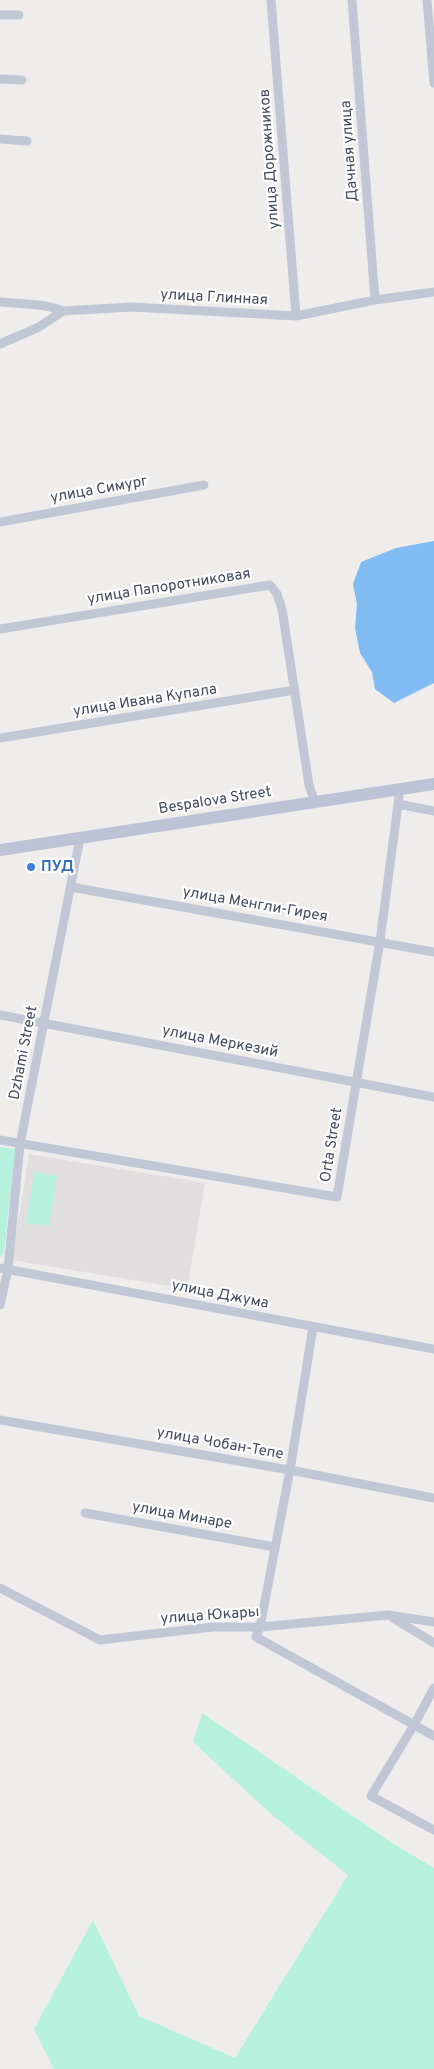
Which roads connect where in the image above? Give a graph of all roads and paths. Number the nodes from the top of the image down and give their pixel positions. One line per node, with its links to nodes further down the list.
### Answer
1 (271, 0): 15 (street, улица Дорожников)
2 (352, 0): 12 (street, Дачная улица)
3 (427, 0): 8 (street)
4 (0, 15): 5 (street)
5 (18, 15)
6 (0, 79): 7 (street)
7 (22, 80)
8 (434, 83)
9 (0, 139): 10 (street)
10 (28, 142)
11 (434, 292): 12 (street, улица Глинная)
12 (375, 300): 15 (street, улица Глинная)
13 (0, 302): 14 (street)
14 (63, 311): 15 (street, улица Глинная); 16 (street)
15 (296, 316)
16 (0, 344)
17 (204, 486): 18 (street, улица Симург)
18 (0, 522)
19 (0, 629): 20 (street, улица Папоротниковая)
20 (295, 690): 21 (street, улица Ивана Купала); 24 (street, улица Папоротниковая)
21 (0, 738)
22 (434, 784): 23 (main road, Bespalova Street)
23 (400, 789): 24 (main road, Bespalova Street); 25 (street, Orta Street)
24 (315, 802): 27 (main road, Bespalova Street)
25 (398, 804): 26 (street); 30 (street, Orta Street)
26 (434, 811)
27 (80, 838): 28 (main road, Bespalova Street); 29 (street, Dzhami Street)
28 (0, 850)
29 (71, 887): 30 (street, улица Менгли-Гирея); 33 (street, Dzhami Street)
30 (380, 941): 31 (street, улица Менгли-Гирея); 34 (street, Orta Street)
31 (434, 952)
32 (0, 1015): 33 (street, улица Меркезий)
33 (44, 1022): 34 (street, улица Меркезий); 37 (street, Dzhami Street)
34 (356, 1082): 35 (street, улица Меркезий); 37 (street, Orta Street)
35 (434, 1096)
36 (0, 1140): 37 (street, Orta Street)
37 (20, 1144): 38 (street, Dzhami Street)
38 (4, 1268): 39 (street, Dzhami Street); 40 (street, улица Джума)
39 (0, 1304)
40 (313, 1326): 41 (street, улица Джума); 43 (street)
41 (434, 1349)
42 (0, 1420): 43 (street, улица Чобан-Тепе)
43 (290, 1470): 44 (street, улица Чобан-Тепе); 46 (street)
44 (434, 1498)
45 (85, 1513): 46 (street, улица Минаре)
46 (275, 1547): 50 (street)
47 (0, 1588): 50 (street, улица Юкары)
48 (388, 1615): 49 (street, улица Юкары); 50 (street, улица Юкары); 51 (street)
49 (434, 1622)
50 (260, 1626): 53 (street)
51 (434, 1643)
52 (434, 1688): 53 (street)
53 (414, 1725): 54 (street); 55 (street)
54 (434, 1736)
55 (434, 1830)

